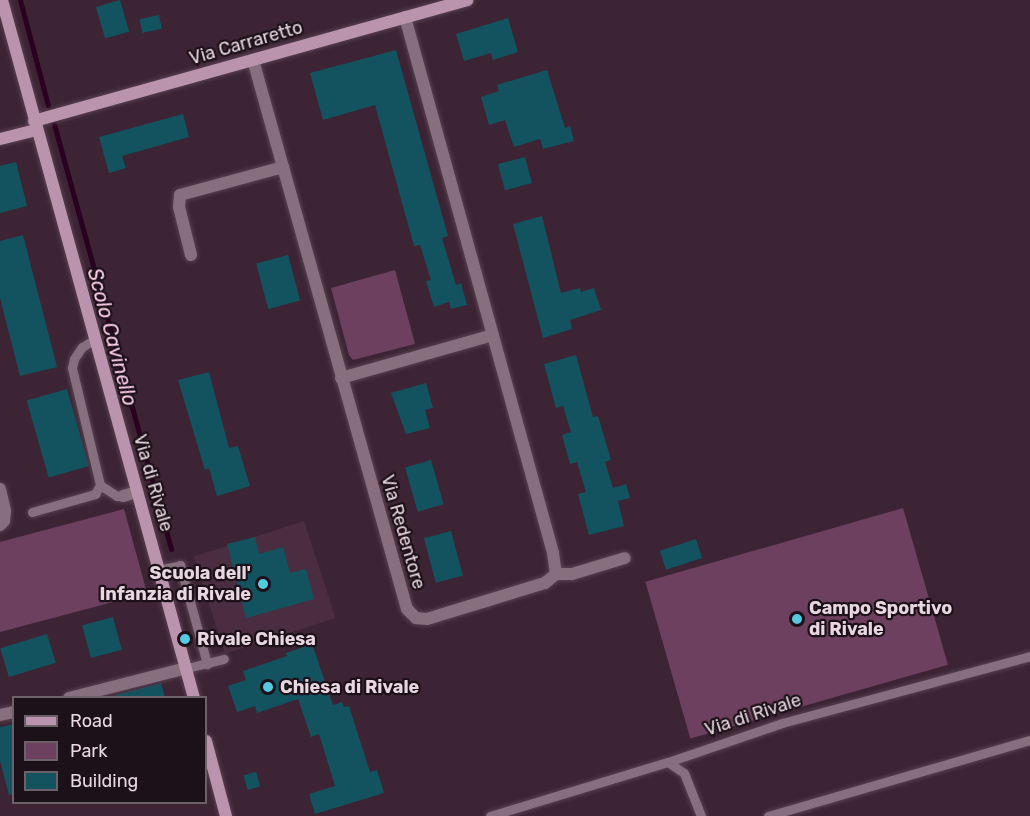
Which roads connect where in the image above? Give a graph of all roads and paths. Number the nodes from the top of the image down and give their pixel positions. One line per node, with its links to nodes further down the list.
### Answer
1 (2, 0): 5 (street, Via di Rivale)
2 (467, 0): 3 (street, Via Carraretto)
3 (405, 17): 4 (street, Via Carraretto); 9 (street)
4 (253, 60): 5 (street, Via Carraretto); 7 (street, Via Redentore)
5 (36, 125): 6 (street, Via Carraretto); 10 (street, Via di Rivale)
6 (0, 139)
7 (283, 167): 8 (street); 11 (street, Via Redentore)
8 (191, 255)
9 (494, 335): 11 (street); 20 (street)
10 (95, 339): 12 (lane); 14 (street, Via di Rivale)
11 (341, 378): 20 (street, Via Redentore)
12 (100, 485): 15 (lane); 16 (lane)
13 (0, 489): 17 (street)
14 (137, 492): 15 (street); 19 (street, Via di Rivale)
15 (123, 496)
16 (32, 512)
17 (0, 525)
18 (625, 558): 20 (street, Via Redentore)
19 (159, 570): 23 (lane); 24 (street, Via di Rivale)
20 (556, 574)
21 (1030, 656): 29 (lane, Via di Rivale)
22 (224, 659): 23 (lane)
23 (207, 663): 24 (lane)
24 (187, 668): 25 (street); 26 (street, Via di Rivale)
25 (77, 696)
26 (194, 696)
27 (1030, 740): 33 (lane)
28 (207, 745): 30 (street)
29 (668, 762): 31 (lane, Via di Rivale); 32 (lane)
30 (226, 816)
31 (490, 816)
32 (701, 816)
33 (768, 816)

